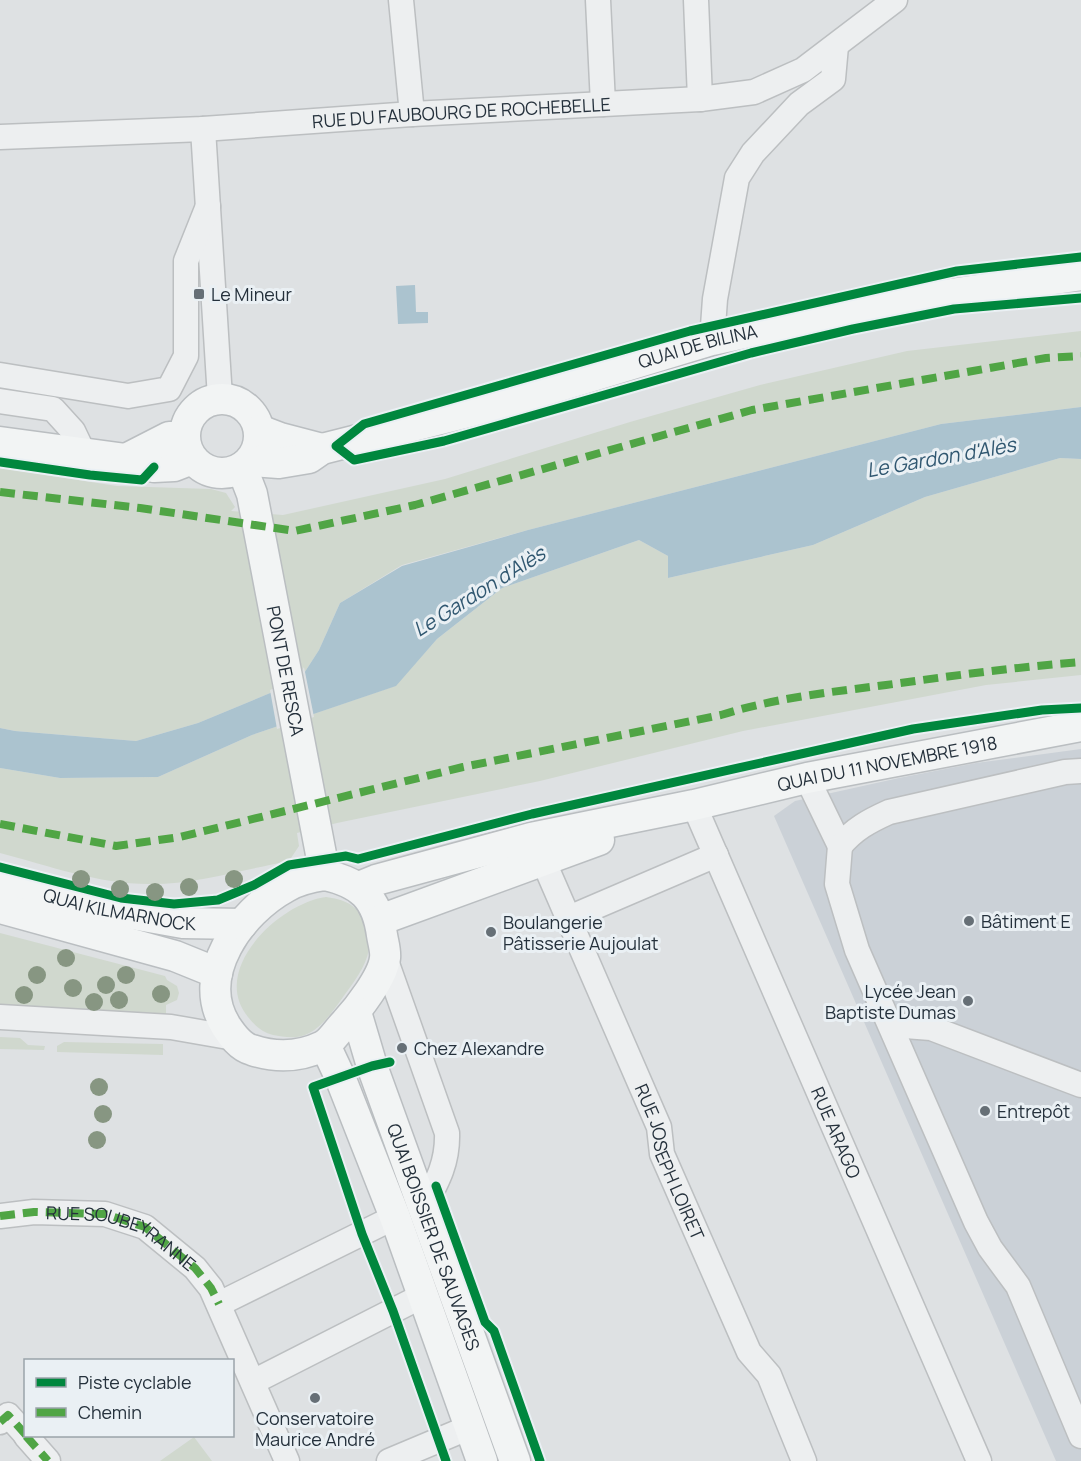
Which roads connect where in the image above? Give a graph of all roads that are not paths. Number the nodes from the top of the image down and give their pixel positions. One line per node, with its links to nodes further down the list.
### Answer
1 (402, 0): 8 (street)
2 (598, 0): 7 (street)
3 (696, 0): 6 (street)
4 (895, 0): 5 (street, RUE DU FAUBOURG DE ROCHEBELLE)
5 (836, 46): 6 (street, RUE DU FAUBOURG DE ROCHEBELLE); 13 (street)
6 (700, 99): 7 (street, RUE DU FAUBOURG DE ROCHEBELLE)
7 (603, 104): 8 (street, RUE DU FAUBOURG DE ROCHEBELLE)
8 (412, 114): 9 (street, RUE DU FAUBOURG DE ROCHEBELLE)
9 (203, 129): 10 (street, RUE DU FAUBOURG DE ROCHEBELLE); 11 (street)
10 (0, 137)
11 (208, 206): 14 (street); 15 (street)
12 (1081, 275): 13 (main road, QUAI DE BILINA)
13 (712, 340): 20 (main road, QUAI DE BILINA)
14 (0, 375)
15 (220, 398): 17 (main road); 19 (main road)
16 (0, 400): 21 (street)
17 (259, 430): 20 (main road, QUAI DE BILINA); 22 (main road)
18 (0, 442): 21 (main road)
19 (188, 448): 21 (main road); 22 (main road)
20 (322, 449): 22 (main road, QUAI DE BILINA)
21 (84, 454)
22 (248, 474): 30 (main road, PONT DE RESCA)
23 (1081, 726): 25 (main road, QUAI DU 11 NOVEMBRE 1918)
24 (1081, 771): 27 (street)
25 (807, 778): 26 (main road, QUAI DU 11 NOVEMBRE 1918); 27 (street)
26 (694, 805): 28 (street, RUE ARAGO); 29 (main road, QUAI DU 11 NOVEMBRE 1918); 32 (main road, QUAI DU 11 NOVEMBRE 1918)
27 (840, 846): 41 (street)
28 (716, 855): 34 (street); 61 (street, RUE ARAGO)
29 (543, 860): 34 (street, RUE JOSEPH LOIRET); 35 (main road, QUAI DU 11 NOVEMBRE 1918)
30 (323, 868): 32 (main road); 36 (main road)
31 (0, 882): 36 (main road, QUAI KILMARNOCK)
32 (359, 887): 35 (main road)
33 (0, 908): 38 (main road, QUAI KILMARNOCK)
34 (569, 918): 60 (street, RUE JOSEPH LOIRET)
35 (380, 920): 37 (main road)
36 (242, 924): 38 (main road)
37 (385, 958): 39 (main road); 45 (street)
38 (217, 973): 42 (main road)
39 (356, 1012): 43 (main road); 45 (main road, QUAI BOISSIER DE SAUVAGES)
40 (0, 1017): 42 (street)
41 (893, 1029): 44 (street); 53 (street)
42 (234, 1038): 43 (main road)
43 (325, 1045): 45 (main road, QUAI BOISSIER DE SAUVAGES)
44 (1081, 1085)
45 (409, 1213): 47 (main road, QUAI BOISSIER DE SAUVAGES); 48 (street); 59 (main road, QUAI BOISSIER DE SAUVAGES)
46 (0, 1216): 48 (street, RUE SOUBEYRANNE)
47 (424, 1295): 49 (street); 51 (main road, QUAI BOISSIER DE SAUVAGES)
48 (219, 1305): 49 (street, RUE SOUBEYRANNE)
49 (253, 1382): 56 (street, RUE SOUBEYRANNE)
50 (0, 1422): 52 (street)
51 (470, 1427): 57 (street); 58 (main road, QUAI BOISSIER DE SAUVAGES)
52 (24, 1433)
53 (1081, 1436)
54 (28, 1437): 55 (street)
55 (48, 1461)
56 (287, 1461)
57 (389, 1461)
58 (482, 1461)
59 (515, 1461)
60 (804, 1461)
61 (979, 1461)

